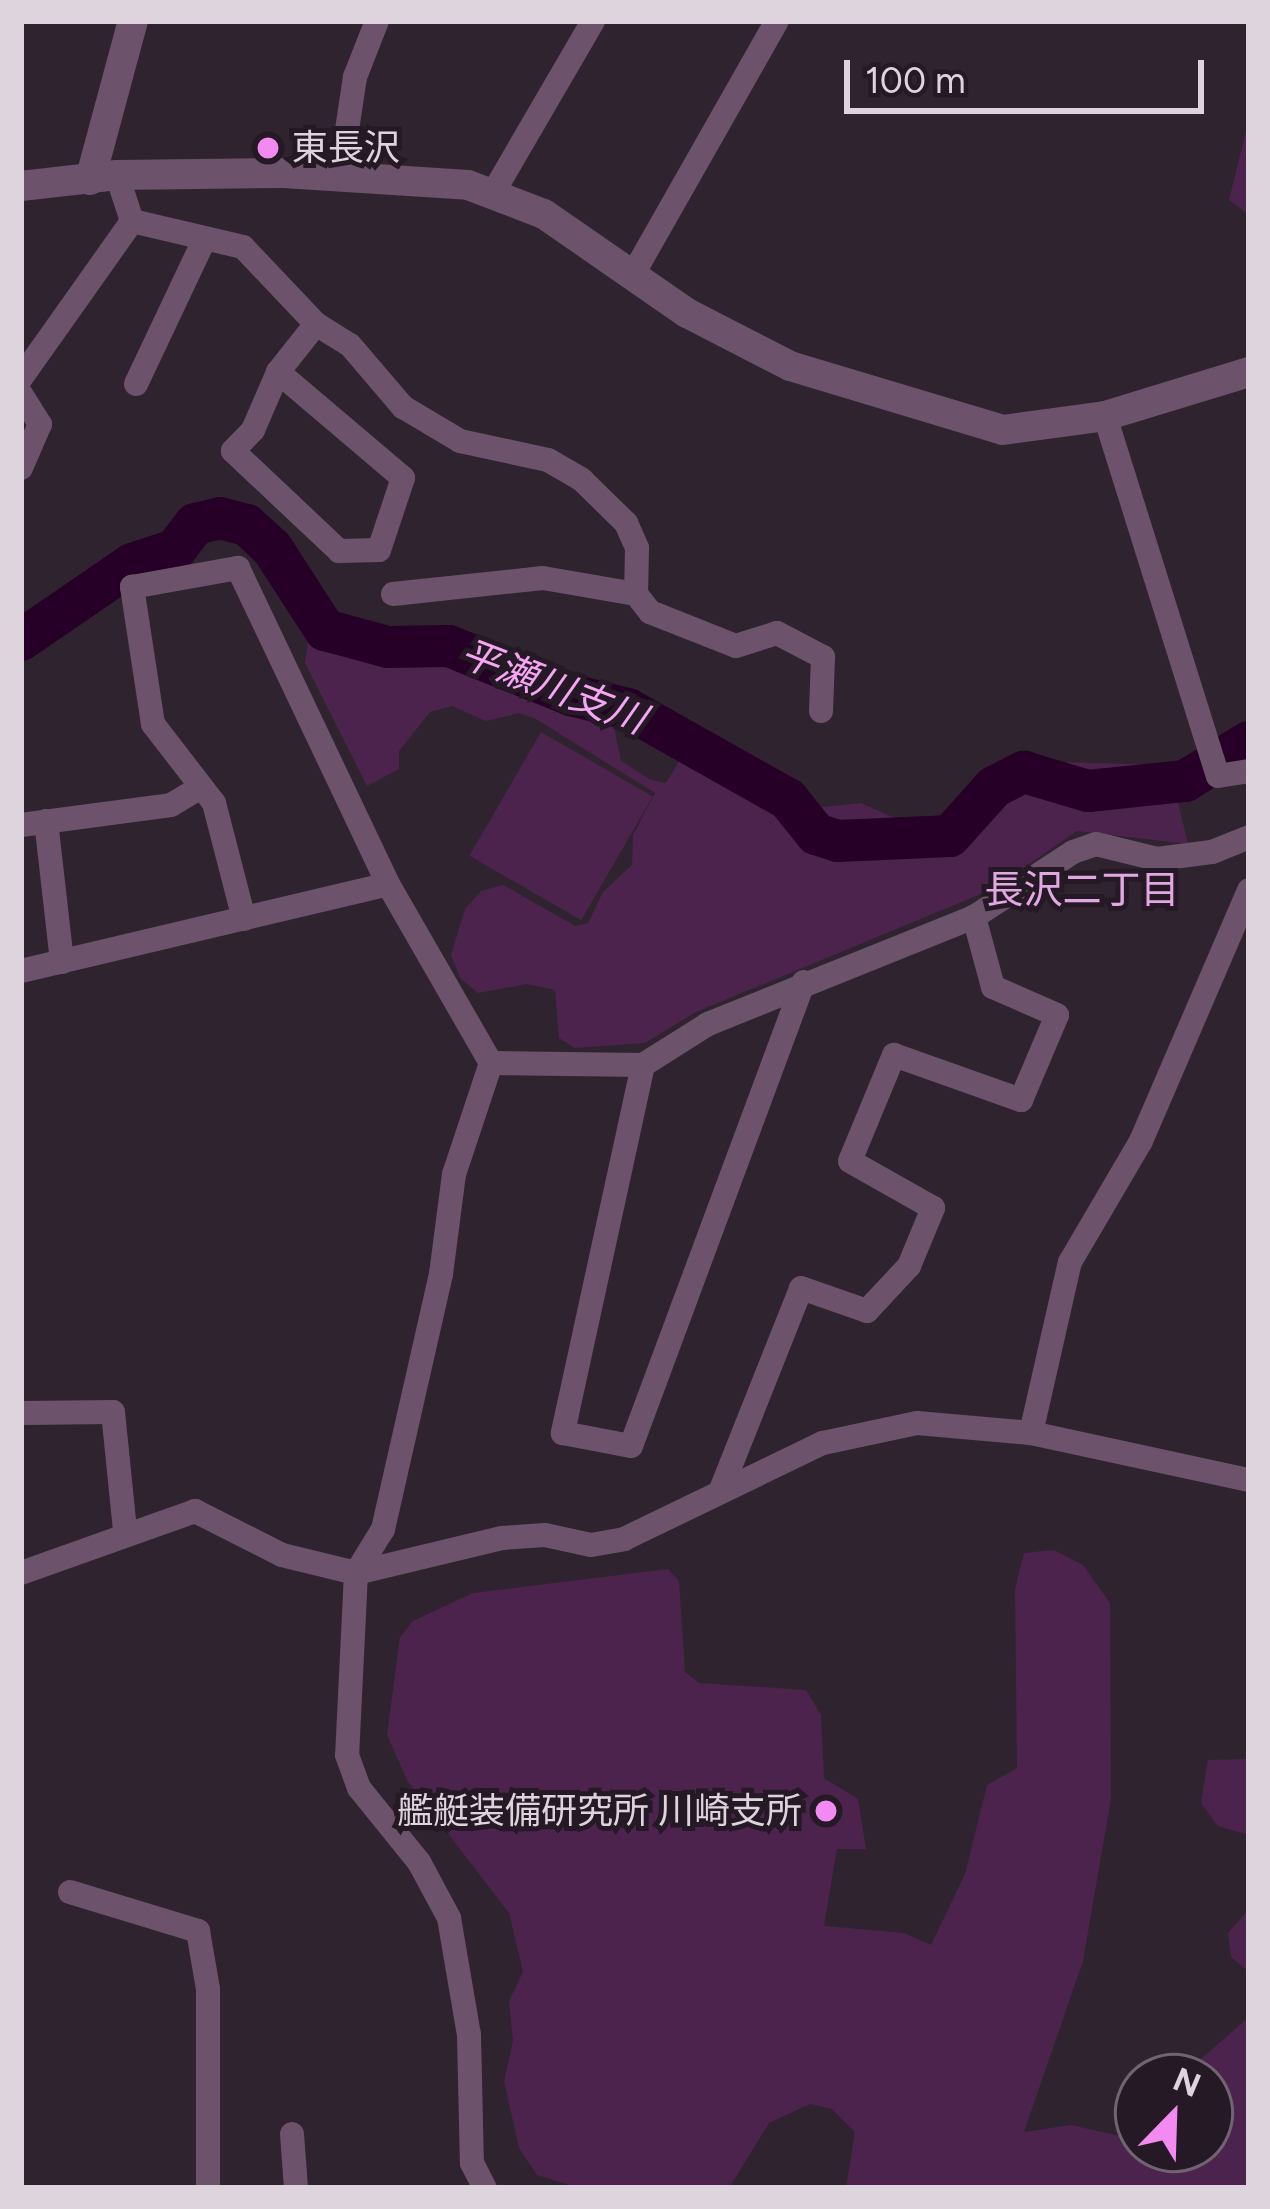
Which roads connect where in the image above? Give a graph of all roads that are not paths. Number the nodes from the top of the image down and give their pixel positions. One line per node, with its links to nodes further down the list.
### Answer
1 (133, 21): 6 (street)
2 (376, 21): 5 (street)
3 (593, 21): 8 (street)
4 (777, 21): 11 (street)
5 (340, 176): 6 (street); 8 (street)
6 (103, 177): 7 (street); 9 (street)
7 (21, 186)
8 (493, 193): 11 (street)
9 (132, 221): 10 (street); 15 (street)
10 (203, 242): 12 (street); 16 (street)
11 (632, 276): 18 (street)
12 (316, 324): 13 (street); 21 (street)
13 (278, 372): 13 (street)
14 (1249, 372): 18 (street)
15 (21, 378)
16 (136, 384)
17 (21, 394): 19 (street)
18 (1105, 416): 23 (street)
19 (21, 468)
20 (394, 594): 21 (street)
21 (636, 594): 22 (street)
22 (821, 711)
23 (1249, 771)
24 (201, 788): 25 (street); 27 (street); 30 (street)
25 (34, 823): 31 (street)
26 (1249, 837): 29 (street)
27 (388, 884): 30 (street); 34 (street)
28 (1249, 890): 37 (street)
29 (974, 917): 33 (street); 39 (street)
30 (244, 920): 31 (street)
31 (62, 962): 32 (street)
32 (21, 971)
33 (804, 982): 35 (street); 35 (street)
34 (491, 1063): 35 (street); 42 (street)
35 (643, 1064)
36 (21, 1413): 40 (street)
37 (1031, 1433): 38 (street); 39 (street)
38 (1249, 1480)
39 (722, 1487): 42 (street)
40 (125, 1532): 41 (street); 42 (street)
41 (21, 1573)
42 (356, 1573): 47 (street)
43 (70, 1892): 45 (street)
44 (292, 2134): 46 (street)
45 (208, 2188)
46 (296, 2188)
47 (485, 2188)

